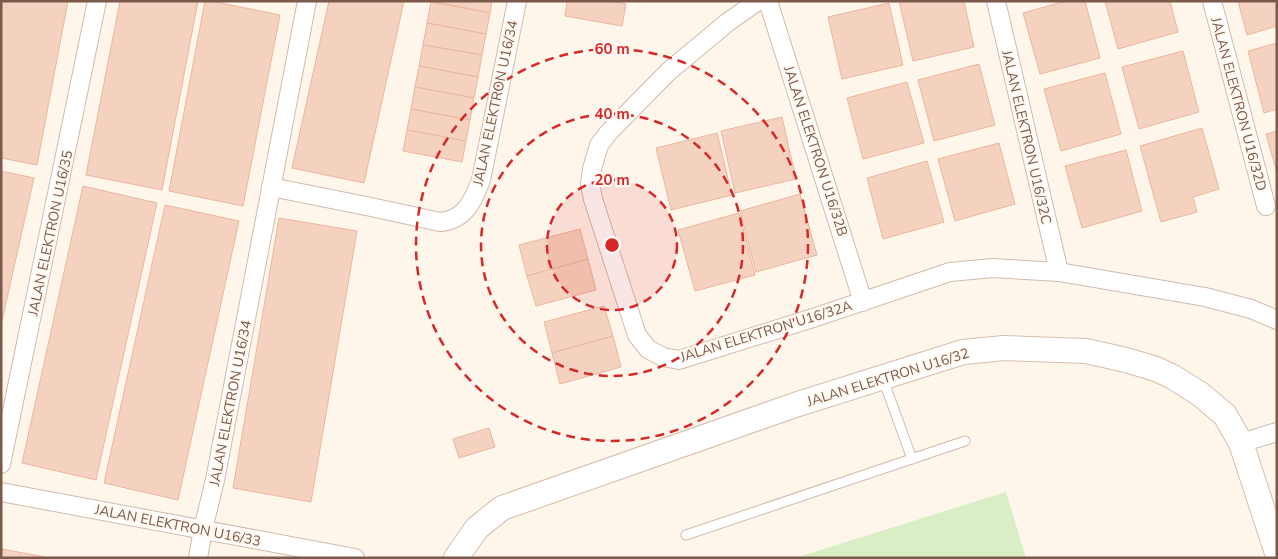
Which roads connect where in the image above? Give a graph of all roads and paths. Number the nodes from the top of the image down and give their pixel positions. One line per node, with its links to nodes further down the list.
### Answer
1 (97, 1): 18 (street, JALAN ELEKTRON U16/35)
2 (307, 1): 8 (street, JALAN ELEKTRON U16/34)
3 (517, 1): 8 (street, JALAN ELEKTRON U16/34)
4 (758, 1): 11 (street, JALAN ELEKTRON U16/32A)
5 (768, 1): 11 (street, JALAN ELEKTRON U16/32B)
6 (996, 1): 10 (street, JALAN ELEKTRON U16/32C)
7 (1212, 1): 9 (street, JALAN ELEKTRON U16/32D)
8 (271, 187): 20 (street, JALAN ELEKTRON U16/34)
9 (1266, 206)
10 (1059, 272): 11 (street, JALAN ELEKTRON U16/32A); 12 (street, JALAN ELEKTRON U16/32A)
11 (863, 302)
12 (1277, 320)
13 (882, 376): 16 (street, JALAN ELEKTRON U16/32); 17 (lane); 25 (street, JALAN ELEKTRON U16/32)
14 (1277, 432): 16 (street)
15 (965, 441): 17 (lane)
16 (1241, 444): 22 (street, JALAN ELEKTRON U16/32)
17 (912, 459): 21 (lane)
18 (1, 464)
19 (1, 492): 20 (street, JALAN ELEKTRON U16/33)
20 (203, 529): 23 (street, JALAN ELEKTRON U16/34); 24 (street, JALAN ELEKTRON U16/33)
21 (686, 535)
22 (1277, 554)
23 (198, 558)
24 (355, 558)
25 (456, 558)

